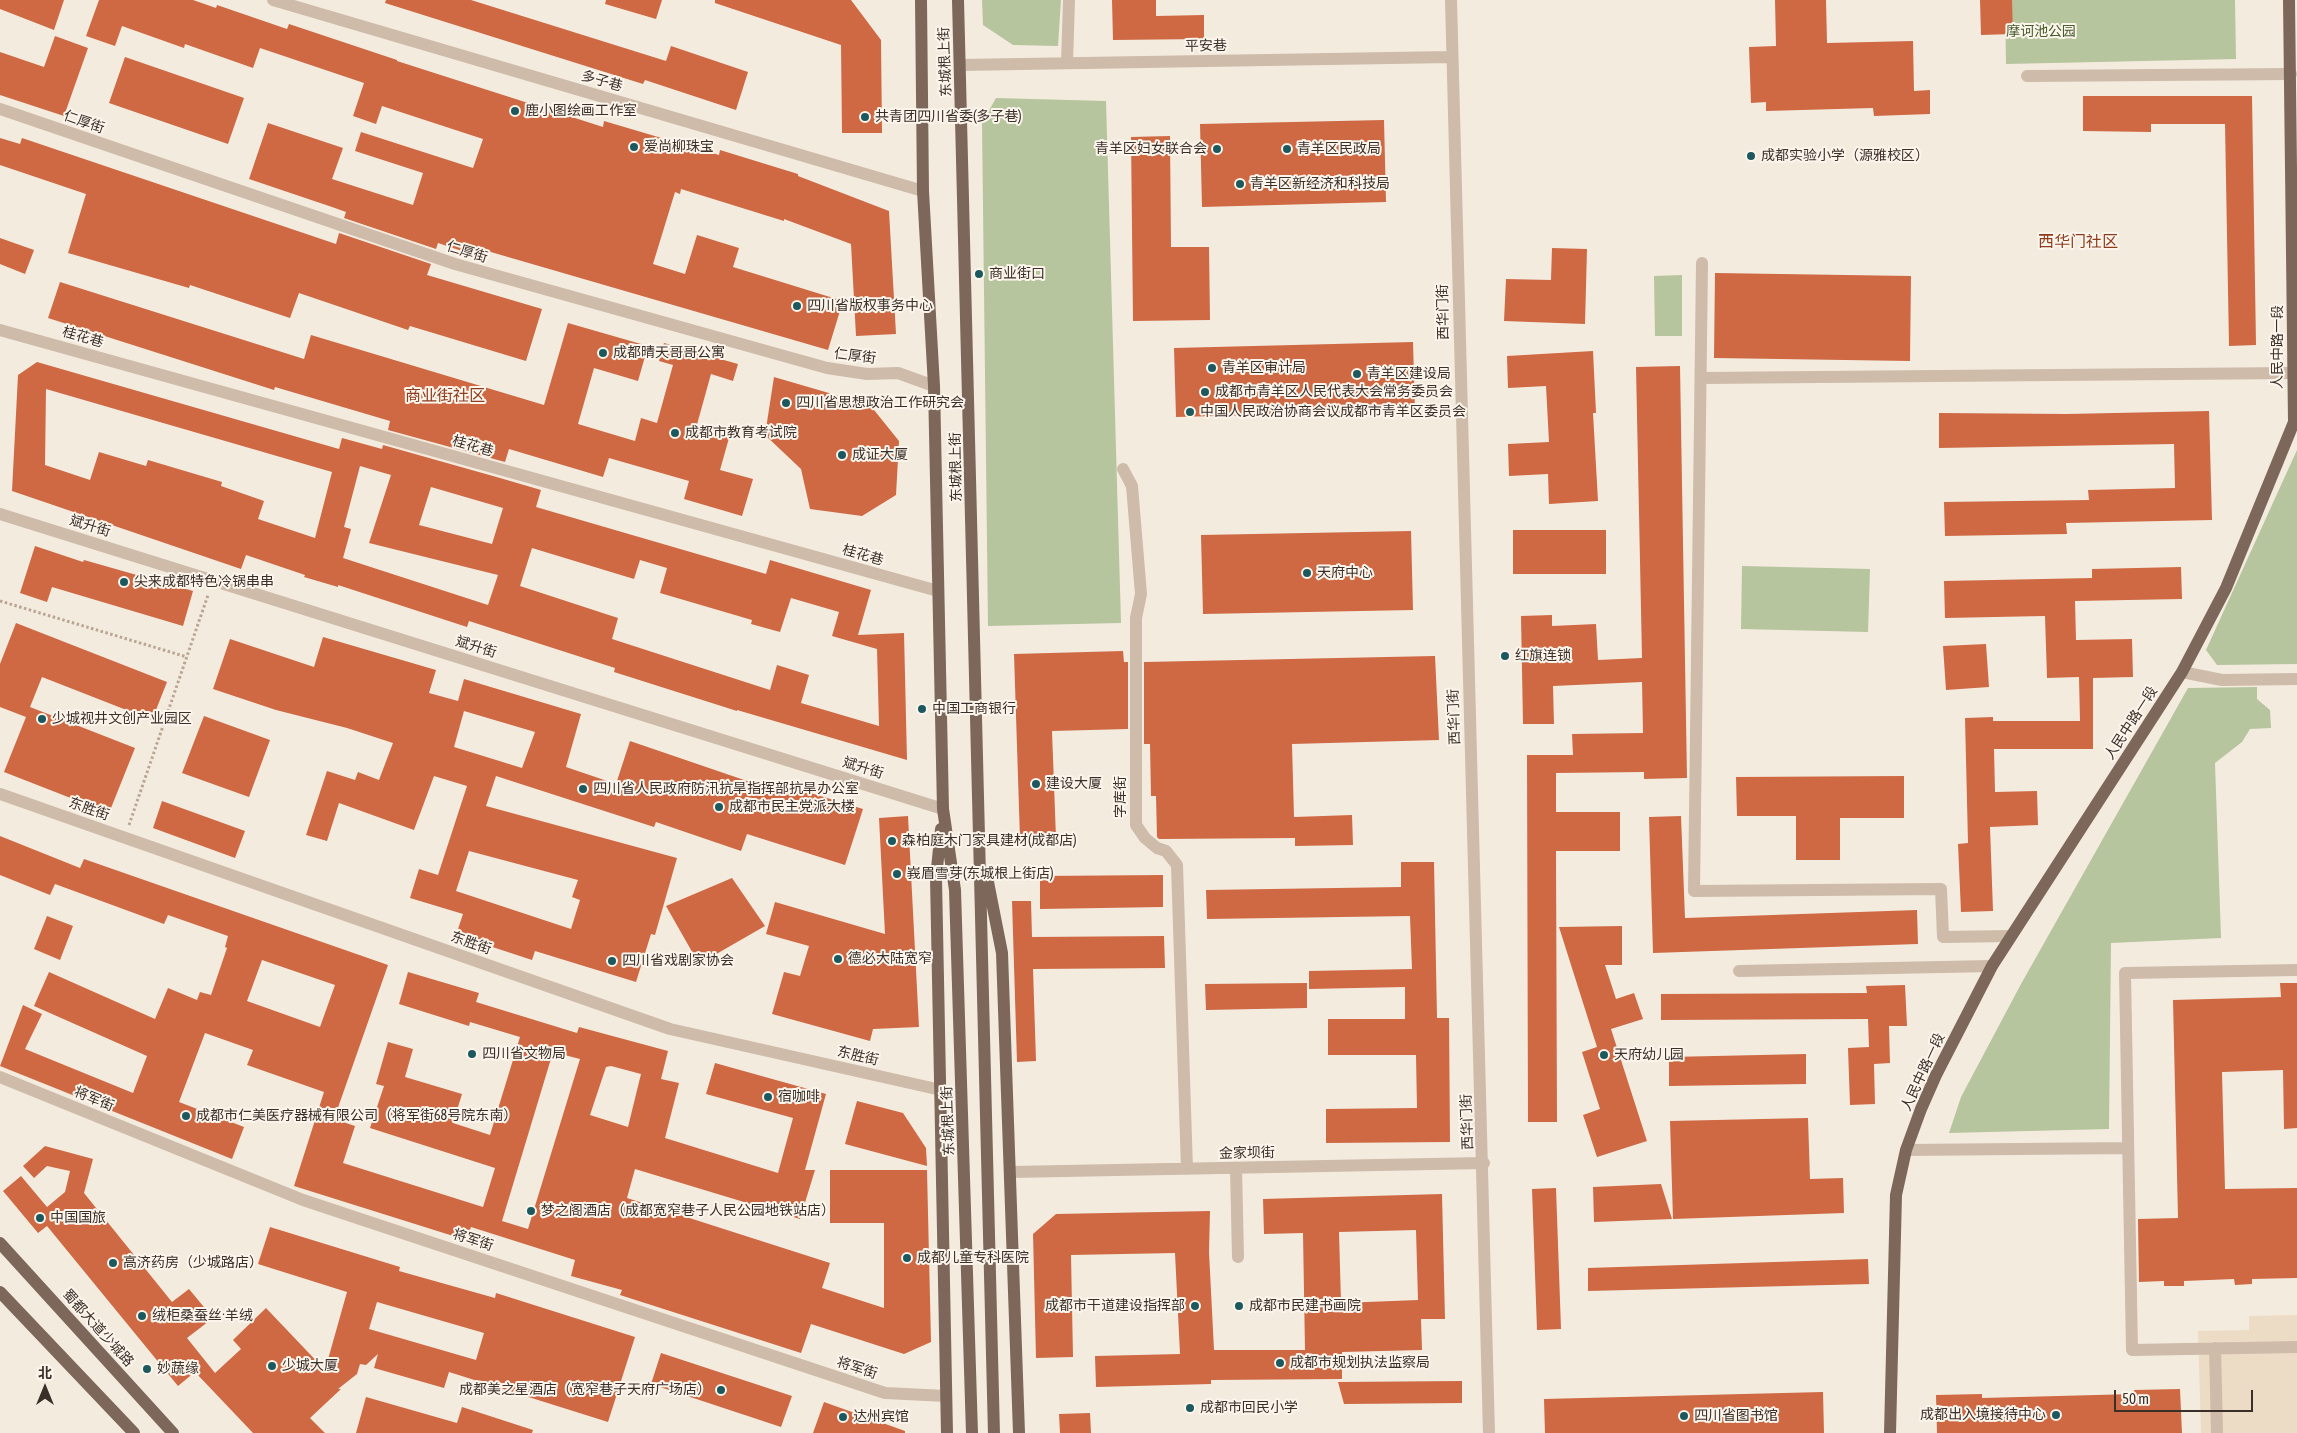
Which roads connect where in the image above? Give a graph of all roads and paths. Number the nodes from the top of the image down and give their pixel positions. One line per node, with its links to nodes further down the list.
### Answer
1 (273, 0): 13 (street, 多子巷)
2 (921, 0): 13 (main road, 东城根上街)
3 (958, 0): 9 (main road, 东城根上街)
4 (1069, 0): 8 (street)
5 (1451, 0): 7 (street, 西华门街)
6 (2289, 0): 10 (main road, 人民中路一段)
7 (1452, 57): 8 (street, 平安巷); 40 (street, 西华门街)
8 (1066, 63): 9 (street, 平安巷)
9 (960, 65): 31 (main road, 东城根上街)
10 (2291, 74): 11 (street); 16 (main road, 人民中路一段)
11 (2027, 76)
12 (0, 109): 18 (street, 仁厚街)
13 (923, 191): 18 (main road, 东城根上街)
14 (1702, 263): 17 (street)
15 (0, 330): 23 (street, 桂花巷)
16 (2293, 372): 17 (street); 19 (main road, 人民中路一段)
17 (1701, 378): 32 (street)
18 (934, 386): 23 (main road, 东城根上街)
19 (2295, 421): 26 (main road, 人民中路一段)
20 (1123, 469): 42 (street, 字库街)
21 (0, 514): 22 (street, 斌升街)
22 (213, 580): 25 (path); 29 (street, 斌升街)
23 (938, 591): 29 (main road, 东城根上街)
24 (0, 601): 25 (path)
25 (187, 657): 30 (path)
26 (2182, 672): 27 (street); 32 (main road, 人民中路一段)
27 (2297, 679)
28 (0, 794): 30 (street, 东胜街)
29 (943, 809): 37 (main road, 东城根上街); 53 (main road, 东城根上街)
30 (124, 838): 37 (street, 东胜街)
31 (980, 843): 43 (main road, 东城根上街); 54 (main road, 东城根上街)
32 (2011, 936): 33 (main road, 人民中路一段)
33 (1992, 966): 35 (street); 39 (main road, 人民中路一段)
34 (2297, 970): 38 (street)
35 (1739, 971)
36 (0, 1077): 49 (street, 将军街)
37 (941, 1090): 49 (main road, 东城根上街)
38 (2128, 1148): 39 (street); 48 (street)
39 (1906, 1150): 57 (main road, 人民中路一段)
40 (1484, 1163): 41 (street, 金家坝街); 56 (street, 西华门街)
41 (1236, 1168): 42 (street, 金家坝街); 45 (street)
42 (1187, 1169): 43 (street, 金家坝街)
43 (1011, 1172): 55 (main road, 东城根上街)
44 (0, 1244): 51 (main road, 蜀都大道少城路)
45 (1238, 1257)
46 (0, 1292): 50 (main road)
47 (2297, 1347): 48 (street)
48 (2214, 1348): 58 (street)
49 (946, 1396): 52 (main road, 东城根上街)
50 (134, 1433)
51 (173, 1433)
52 (948, 1433)
53 (972, 1433)
54 (994, 1433)
55 (1019, 1433)
56 (1489, 1433)
57 (1890, 1433)
58 (2217, 1433)

